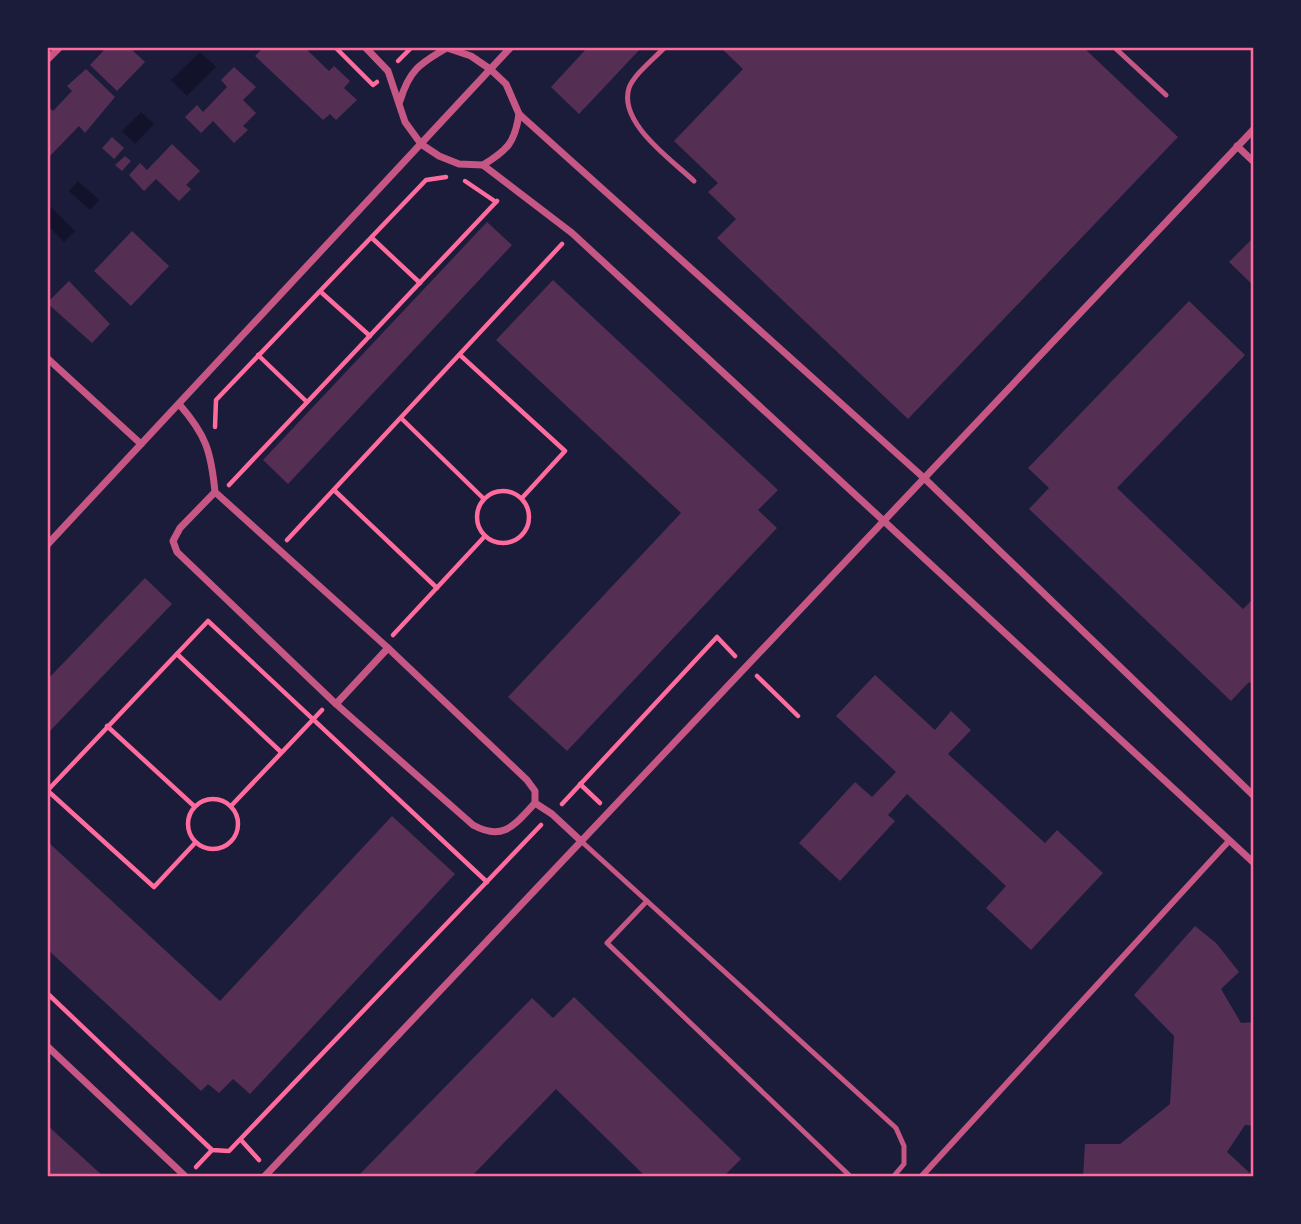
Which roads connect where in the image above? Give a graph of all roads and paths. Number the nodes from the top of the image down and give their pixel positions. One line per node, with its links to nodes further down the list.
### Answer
1 (60, 47): 8 (street)
2 (335, 47): 10 (path)
3 (365, 47): 12 (street)
4 (511, 47): 9 (street)
5 (665, 47): 21 (lane)
6 (1114, 47): 11 (lane)
7 (444, 48): 9 (street); 12 (street)
8 (47, 60)
9 (490, 69): 13 (street); 15 (street)
10 (373, 85)
11 (1166, 96)
12 (400, 101): 15 (street)
13 (519, 114): 18 (street); 38 (street)
14 (1254, 129): 16 (street)
15 (421, 144): 18 (street); 33 (street)
16 (1237, 146): 17 (street); 38 (street)
17 (1254, 162)
18 (483, 165): 22 (street)
19 (452, 178): 25 (path)
20 (462, 180): 23 (path)
21 (694, 181)
22 (511, 186): 23 (path); 24 (street)
23 (496, 202): 26 (path)
24 (572, 233): 30 (path); 44 (street)
25 (372, 238): 26 (path); 27 (path)
26 (420, 283): 28 (path)
27 (322, 293): 28 (path); 29 (path)
28 (370, 336): 32 (path)
29 (258, 355): 32 (path); 35 (path)
30 (460, 355): 34 (path); 42 (path)
31 (47, 358): 36 (street)
32 (307, 402): 39 (path)
33 (179, 404): 36 (street); 41 (street)
34 (401, 418): 40 (path); 43 (path)
35 (216, 430)
36 (141, 444): 46 (street)
37 (228, 477): 39 (path)
38 (924, 478): 44 (street); 59 (street)
39 (231, 483): 41 (path)
40 (334, 490): 47 (path); 48 (path)
41 (217, 494): 47 (street); 52 (street)
42 (522, 498): 43 (path); 45 (path)
43 (484, 499): 45 (path)
44 (884, 521): 51 (street); 66 (street)
45 (485, 536): 48 (path)
46 (47, 545)
47 (279, 549): 49 (street)
48 (437, 588): 49 (path)
49 (386, 646): 52 (street); 60 (street)
50 (177, 654): 54 (path); 55 (path); 56 (path)
51 (746, 666): 53 (path); 57 (path); 63 (street)
52 (334, 701): 54 (path); 60 (street)
53 (798, 716)
54 (314, 718): 56 (path); 69 (path)
55 (107, 726): 58 (path); 61 (path)
56 (281, 752): 62 (path)
57 (580, 784): 63 (path); 64 (path)
58 (47, 791): 67 (path)
59 (1254, 796)
60 (535, 803): 64 (street)
61 (194, 806): 62 (path); 67 (path)
62 (231, 806): 67 (path)
63 (609, 811): 65 (street)
64 (552, 814): 65 (street); 69 (path)
65 (581, 841): 70 (lane); 76 (street)
66 (1229, 841): 68 (street); 80 (street)
67 (195, 843)
68 (1254, 863)
69 (486, 882): 73 (path)
70 (647, 901): 78 (lane); 79 (lane)
71 (47, 993): 74 (path)
72 (47, 1046): 77 (street)
73 (240, 1140): 74 (path); 76 (path)
74 (212, 1150): 75 (path)
75 (195, 1168)
76 (267, 1174)
77 (186, 1177)
78 (851, 1177)
79 (893, 1177)
80 (921, 1177)

